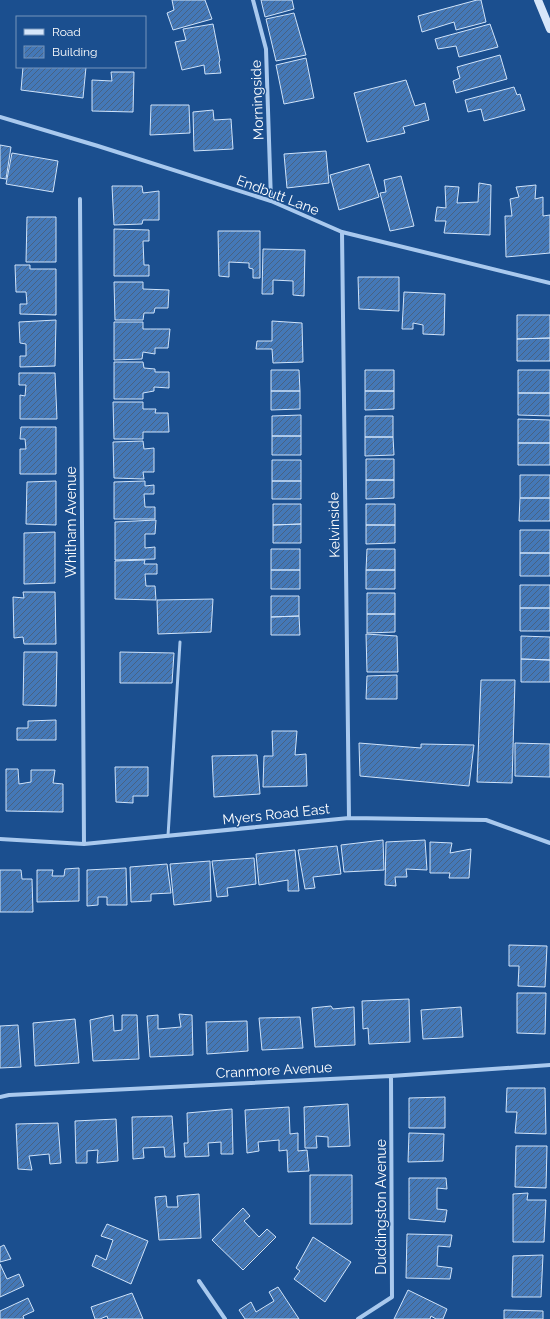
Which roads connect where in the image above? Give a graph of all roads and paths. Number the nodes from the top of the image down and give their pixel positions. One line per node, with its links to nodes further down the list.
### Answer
1 (254, 0): 6 (street, Morningside)
2 (538, 0): 3 (street)
3 (550, 28)
4 (0, 117): 6 (street, Endbutt Lane)
5 (80, 199): 14 (street, Whitham Avenue)
6 (271, 201): 7 (street, Endbutt Lane)
7 (342, 232): 8 (street, Endbutt Lane); 10 (street, Kelvinside)
8 (550, 283)
9 (180, 642): 11 (lane)
10 (349, 818): 11 (street, Myers Road East); 13 (street, Myers Road East)
11 (168, 836): 14 (street, Myers Road East)
12 (0, 839): 14 (street, Myers Road East)
13 (550, 842)
14 (84, 844)
15 (550, 1065): 16 (street, Cranmore Avenue)
16 (391, 1076): 17 (street, Cranmore Avenue); 20 (street, Duddingston Avenue)
17 (0, 1097)
18 (199, 1281): 19 (street)
19 (225, 1319)
20 (358, 1319)

